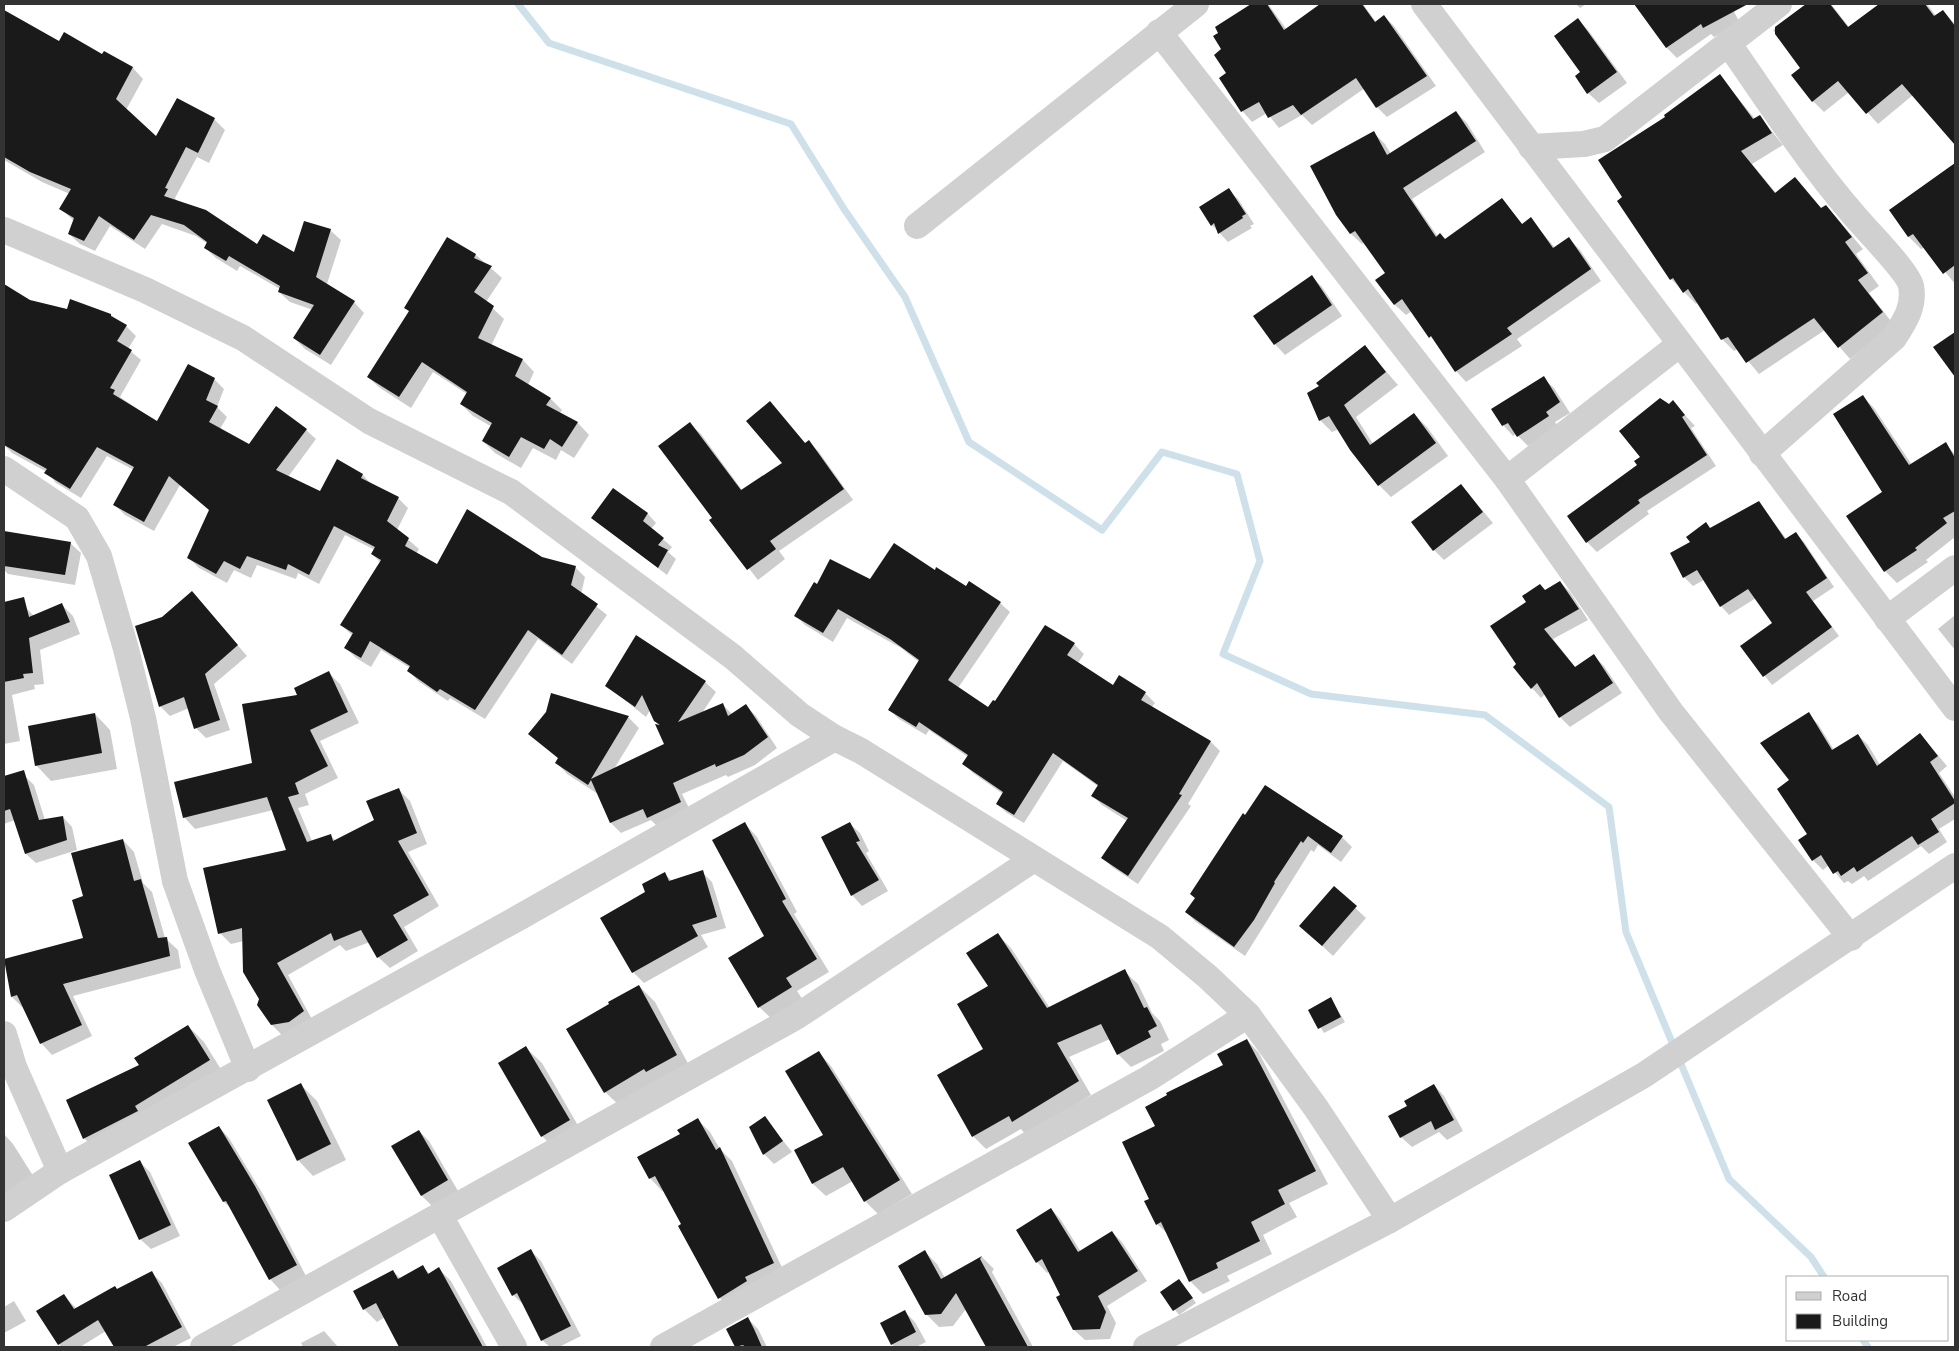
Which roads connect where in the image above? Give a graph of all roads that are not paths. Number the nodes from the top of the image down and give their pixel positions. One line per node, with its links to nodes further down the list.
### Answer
1 (1196, 4): 4 (street)
2 (1424, 4): 6 (street)
3 (1779, 4): 5 (street)
4 (1159, 32): 7 (street); 12 (street)
5 (1728, 44): 6 (street); 10 (street)
6 (1531, 147): 9 (street)
7 (917, 226)
8 (4, 230): 16 (street)
9 (1680, 344): 10 (street); 12 (street)
10 (1762, 454): 14 (street)
11 (4, 468): 22 (street)
12 (1507, 480): 19 (street)
13 (1955, 568): 14 (street)
14 (1887, 619): 15 (street)
15 (1955, 708)
16 (835, 738): 17 (street); 22 (street)
17 (1034, 859): 20 (street); 25 (street)
18 (1955, 866): 19 (street)
19 (1851, 938): 26 (street)
20 (1248, 1015): 26 (street); 29 (street)
21 (4, 1034): 23 (street)
22 (248, 1069): 23 (street)
23 (60, 1171): 24 (street)
24 (4, 1209)
25 (440, 1216): 27 (street); 28 (street)
26 (1390, 1220): 30 (street)
27 (203, 1347)
28 (514, 1347)
29 (663, 1347)
30 (1146, 1347)

